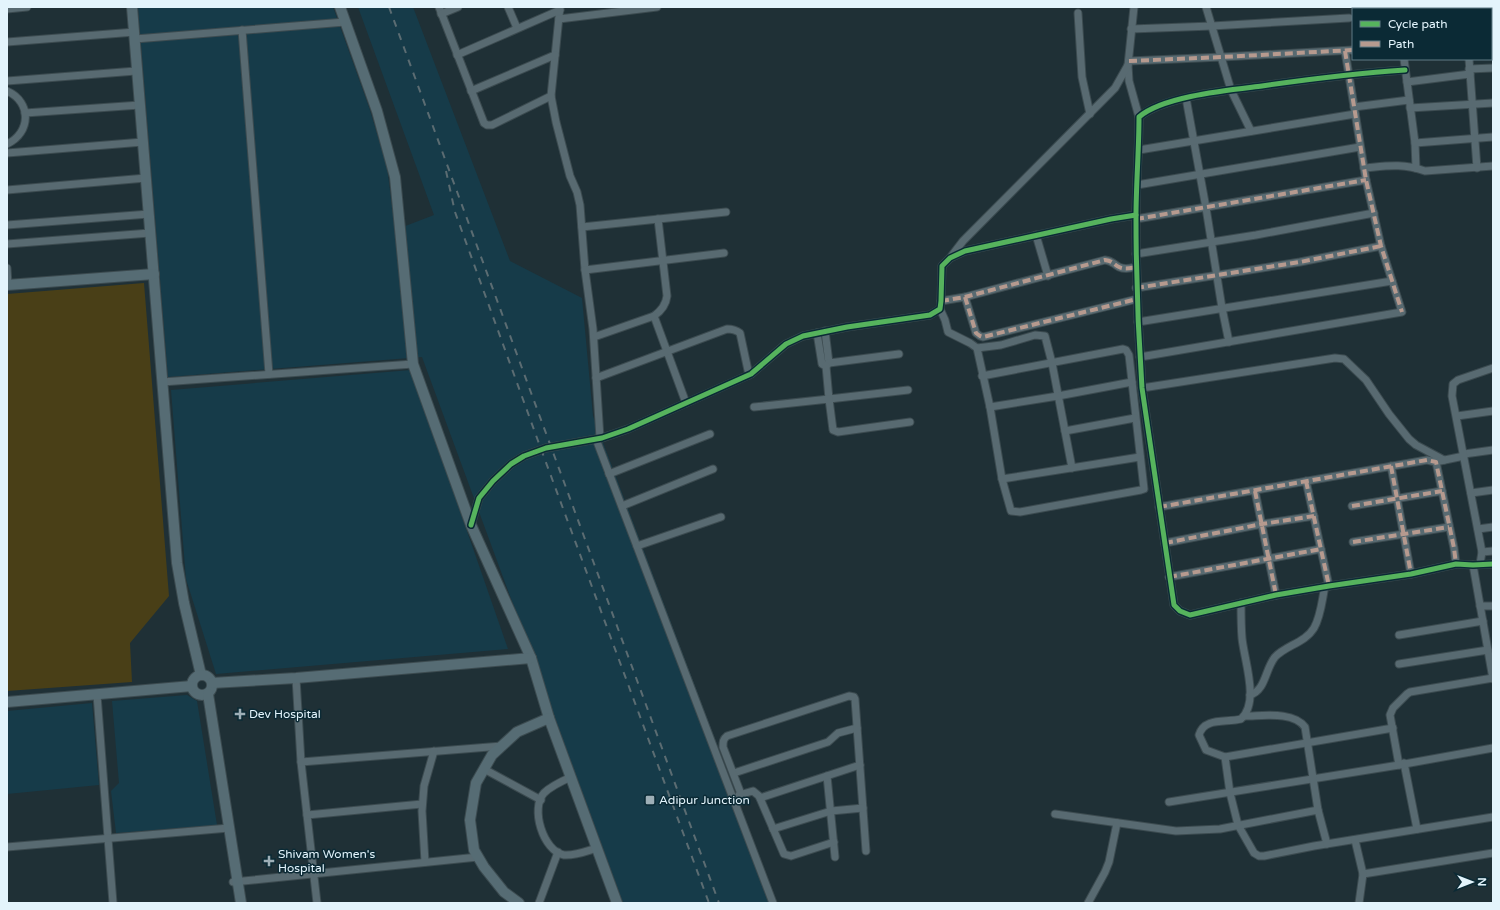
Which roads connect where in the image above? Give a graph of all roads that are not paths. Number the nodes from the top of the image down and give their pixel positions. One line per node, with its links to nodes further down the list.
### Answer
1 (27, 7): 11 (street)
2 (132, 7): 21 (main road)
3 (340, 7): 16 (main road)
4 (458, 7): 12 (street)
5 (508, 7): 18 (street)
6 (657, 7): 10 (street)
7 (1134, 7): 19 (street)
8 (1206, 7): 17 (street)
9 (560, 8): 15 (street); 18 (street)
10 (639, 8): 15 (street)
11 (7, 9)
12 (440, 11): 25 (street)
13 (1078, 13): 50 (street)
14 (1349, 18): 17 (street)
15 (559, 19): 26 (street)
16 (346, 22): 20 (street); 113 (main road)
17 (1212, 26): 19 (street); 27 (street)
18 (517, 28): 25 (street)
19 (1131, 29): 30 (street)
20 (242, 30): 21 (street); 116 (street)
21 (135, 35): 22 (street); 33 (main road)
22 (7, 42)
23 (1352, 50): 24 (street)
24 (1345, 51): 27 (street); 35 (street)
25 (457, 55): 40 (street)
26 (555, 55): 40 (street); 41 (street)
27 (1222, 57): 30 (street); 38 (street)
28 (1404, 60): 32 (street)
29 (1468, 60): 34 (street)
30 (1128, 63): 50 (street); 51 (street)
31 (1493, 68): 34 (street)
32 (1405, 70): 35 (street); 37 (street)
33 (136, 71): 36 (street); 45 (main road)
34 (1469, 71): 37 (street); 46 (street)
35 (1349, 74): 38 (street); 48 (street)
36 (7, 81)
37 (1407, 82): 43 (street)
38 (1232, 90): 42 (street); 52 (street)
39 (7, 91): 49 (street)
40 (471, 91): 41 (street)
41 (551, 96): 78 (street)
42 (1186, 98): 51 (street); 55 (street)
43 (1409, 100): 47 (street); 48 (street)
44 (1493, 103): 46 (street)
45 (140, 105): 49 (street); 56 (main road)
46 (1472, 105): 47 (street); 54 (street)
47 (1410, 108): 57 (street)
48 (1354, 110): 52 (street); 59 (street)
49 (25, 113): 58 (street)
50 (1090, 114): 86 (street)
51 (1140, 117): 60 (street)
52 (1251, 131): 55 (street)
53 (1493, 136): 54 (street)
54 (1474, 138): 57 (street); 65 (street)
55 (1193, 141): 60 (street); 66 (street)
56 (143, 142): 61 (street); 67 (main road)
57 (1416, 143): 64 (street)
58 (7, 144)
59 (1360, 147): 63 (street); 66 (street)
60 (1139, 150): 69 (street)
61 (7, 153)
62 (1493, 166): 65 (street)
63 (1364, 168): 64 (street); 68 (street)
64 (1416, 168): 65 (street)
65 (1477, 168)
66 (1199, 174): 69 (street); 71 (street)
67 (146, 178): 70 (street); 74 (main road)
68 (1366, 180): 71 (street); 73 (street)
69 (1137, 185): 75 (street)
70 (7, 190)
71 (1206, 208): 75 (street); 81 (street)
72 (726, 212): 76 (street)
73 (1374, 213): 81 (street); 83 (street)
74 (149, 214): 77 (street); 79 (main road)
75 (1136, 217): 80 (street); 85 (street)
76 (658, 219): 78 (street); 87 (street)
77 (7, 225)
78 (582, 227): 90 (street)
79 (150, 233): 82 (street); 91 (main road)
80 (1036, 235): 86 (street); 93 (street)
81 (1212, 242): 85 (street); 92 (street)
82 (7, 244)
83 (1382, 246): 92 (street); 94 (street)
84 (724, 253): 87 (street)
85 (1136, 254): 89 (street)
86 (950, 258): 99 (street)
87 (663, 260): 90 (street); 102 (street)
88 (7, 268): 95 (street)
89 (1136, 268): 93 (street); 96 (street)
90 (585, 270): 106 (street)
91 (154, 274): 95 (main road); 120 (main road)
92 (1217, 275): 96 (street); 100 (street)
93 (1048, 276): 97 (street)
94 (1392, 281): 100 (street); 107 (street)
95 (8, 285)
96 (1136, 288): 98 (street)
97 (965, 297): 98 (street); 99 (street)
98 (1137, 299): 103 (street)
99 (942, 301): 101 (street)
100 (1222, 308): 103 (street); 107 (street)
101 (940, 309): 104 (street); 108 (street)
102 (654, 316): 106 (street); 109 (street)
103 (1138, 322): 111 (street)
104 (825, 331): 105 (street); 114 (street)
105 (817, 333): 114 (street); 117 (street)
106 (594, 337): 119 (street)
107 (1229, 342): 111 (street)
108 (977, 348): 112 (street); 118 (street)
109 (667, 352): 117 (street); 119 (street); 126 (street)
110 (898, 354): 114 (street)
111 (1140, 357): 122 (street)
112 (1052, 362): 118 (street); 121 (street); 124 (street)
113 (413, 364): 116 (street); 158 (main road)
114 (827, 364): 125 (street)
115 (1493, 368): 130 (street)
116 (269, 374): 120 (street)
117 (748, 375): 126 (street)
118 (982, 376): 128 (street)
119 (596, 378): 135 (street)
120 (162, 382): 186 (main road)
121 (1132, 382): 124 (street); 131 (street)
122 (1142, 388): 139 (street); 154 (street)
123 (908, 390): 125 (street)
124 (1058, 396): 128 (street); 133 (street)
125 (829, 399): 127 (street); 132 (street)
126 (686, 403): 135 (street)
127 (754, 407)
128 (990, 407): 145 (street)
129 (1493, 411): 130 (street)
130 (1457, 416): 137 (street)
131 (1136, 418): 133 (street); 138 (street)
132 (910, 422)
133 (1065, 431): 142 (street)
134 (710, 434): 144 (street)
135 (598, 438): 144 (street); 158 (street)
136 (1493, 450): 137 (street)
137 (1464, 455): 139 (street); 150 (street)
138 (1140, 457): 142 (street); 145 (street)
139 (1444, 460): 140 (street)
140 (1436, 462): 141 (street); 149 (street)
141 (1391, 466): 146 (street); 151 (street)
142 (1072, 468): 145 (street)
143 (713, 470): 152 (street)
144 (609, 474): 152 (street)
145 (1002, 479)
146 (1306, 481): 148 (street); 155 (street)
147 (1493, 490): 150 (street)
148 (1255, 491): 154 (street); 157 (street)
149 (1442, 491): 151 (street); 159 (street)
150 (1471, 493): 161 (street)
151 (1398, 499): 153 (street); 162 (street)
152 (622, 506): 165 (street)
153 (1352, 506)
154 (1159, 507): 164 (street)
155 (1314, 516): 157 (street); 166 (street)
156 (721, 517): 165 (street)
157 (1262, 524): 164 (street); 169 (street)
158 (471, 525): 184 (main road)
159 (1449, 527): 162 (street); 170 (street)
160 (1493, 527): 161 (street)
161 (1478, 529): 168 (street)
162 (1405, 534): 163 (street); 173 (street)
163 (1353, 542)
164 (1165, 543): 174 (street)
165 (637, 546): 214 (street)
166 (1321, 549): 169 (street); 175 (street)
167 (1493, 551): 168 (street)
168 (1482, 552): 172 (street)
169 (1269, 559): 174 (street); 176 (street)
170 (1456, 564): 172 (street); 173 (street)
171 (1493, 564): 172 (street)
172 (1476, 565): 178 (street)
173 (1411, 574): 175 (street)
174 (1169, 578): 177 (street)
175 (1327, 586): 176 (street); 193 (street)
176 (1276, 596): 177 (street)
177 (1241, 603): 193 (street)
178 (1480, 606): 179 (street); 180 (street)
179 (1493, 606)
180 (1482, 621): 181 (street); 182 (street)
181 (1399, 635)
182 (1489, 640): 183 (street)
183 (1488, 650): 185 (street); 188 (street)
184 (531, 658): 187 (main road); 196 (main road)
185 (1399, 664)
186 (200, 675): 189 (main road); 190 (main road)
187 (296, 678): 189 (main road); 204 (street)
188 (1493, 678): 198 (street)
189 (212, 683): 192 (main road)
190 (192, 686): 191 (main road); 192 (main road)
191 (97, 695): 194 (main road); 230 (street)
192 (205, 695): 227 (main road)
193 (1250, 695): 195 (street)
194 (7, 702)
195 (1245, 716): 199 (street); 203 (street)
196 (549, 718): 200 (main road); 210 (main road)
197 (857, 728): 206 (street); 208 (street); 208 (street)
198 (1393, 728): 199 (street); 205 (street)
199 (1308, 744): 203 (street); 211 (street)
200 (502, 746): 202 (street); 207 (main road)
201 (1493, 748): 205 (street)
202 (434, 751): 204 (street); 218 (street)
203 (1225, 757): 212 (street)
204 (301, 762): 223 (street)
205 (1402, 764): 211 (street); 229 (street)
206 (860, 765): 209 (street); 219 (street)
207 (484, 769): 216 (street); 239 (main road)
208 (734, 773): 213 (street)
209 (827, 776): 215 (street); 221 (street)
210 (571, 777): 216 (street); 235 (main road)
211 (1314, 779): 212 (street); 220 (street)
212 (1230, 793): 217 (street); 226 (street)
213 (742, 794): 214 (street); 215 (street)
214 (733, 797): 252 (street)
215 (760, 798): 228 (street)
216 (541, 800): 237 (street)
217 (1169, 802)
218 (422, 804): 223 (street); 241 (street)
219 (863, 808): 221 (street); 236 (street)
220 (1318, 810): 226 (street); 233 (street)
221 (831, 811): 228 (street); 232 (street)
222 (1056, 814): 225 (street)
223 (307, 815): 242 (street)
224 (1493, 817): 229 (street)
225 (1117, 823): 226 (street); 253 (street)
226 (1238, 825): 233 (street)
227 (226, 828): 230 (street); 244 (main road)
228 (773, 829): 232 (street)
229 (1417, 829): 231 (street)
230 (108, 838): 234 (street); 245 (street)
231 (1355, 840): 233 (street); 243 (street)
232 (834, 842): 240 (street)
233 (1327, 844)
234 (7, 847)
235 (597, 848): 237 (street); 251 (main road)
236 (866, 851)
237 (558, 852): 250 (street)
238 (1493, 853): 243 (street)
239 (478, 857): 241 (street); 249 (main road)
240 (835, 857)
241 (425, 862): 242 (street)
242 (314, 874): 244 (street); 248 (street)
243 (1363, 874): 254 (street)
244 (235, 882): 246 (main road); 247 (main road)
245 (114, 903)
246 (236, 903)
247 (241, 903)
248 (317, 903)
249 (519, 903)
250 (539, 903)
251 (617, 903)
252 (773, 903)
253 (1088, 903)
254 (1359, 903)

